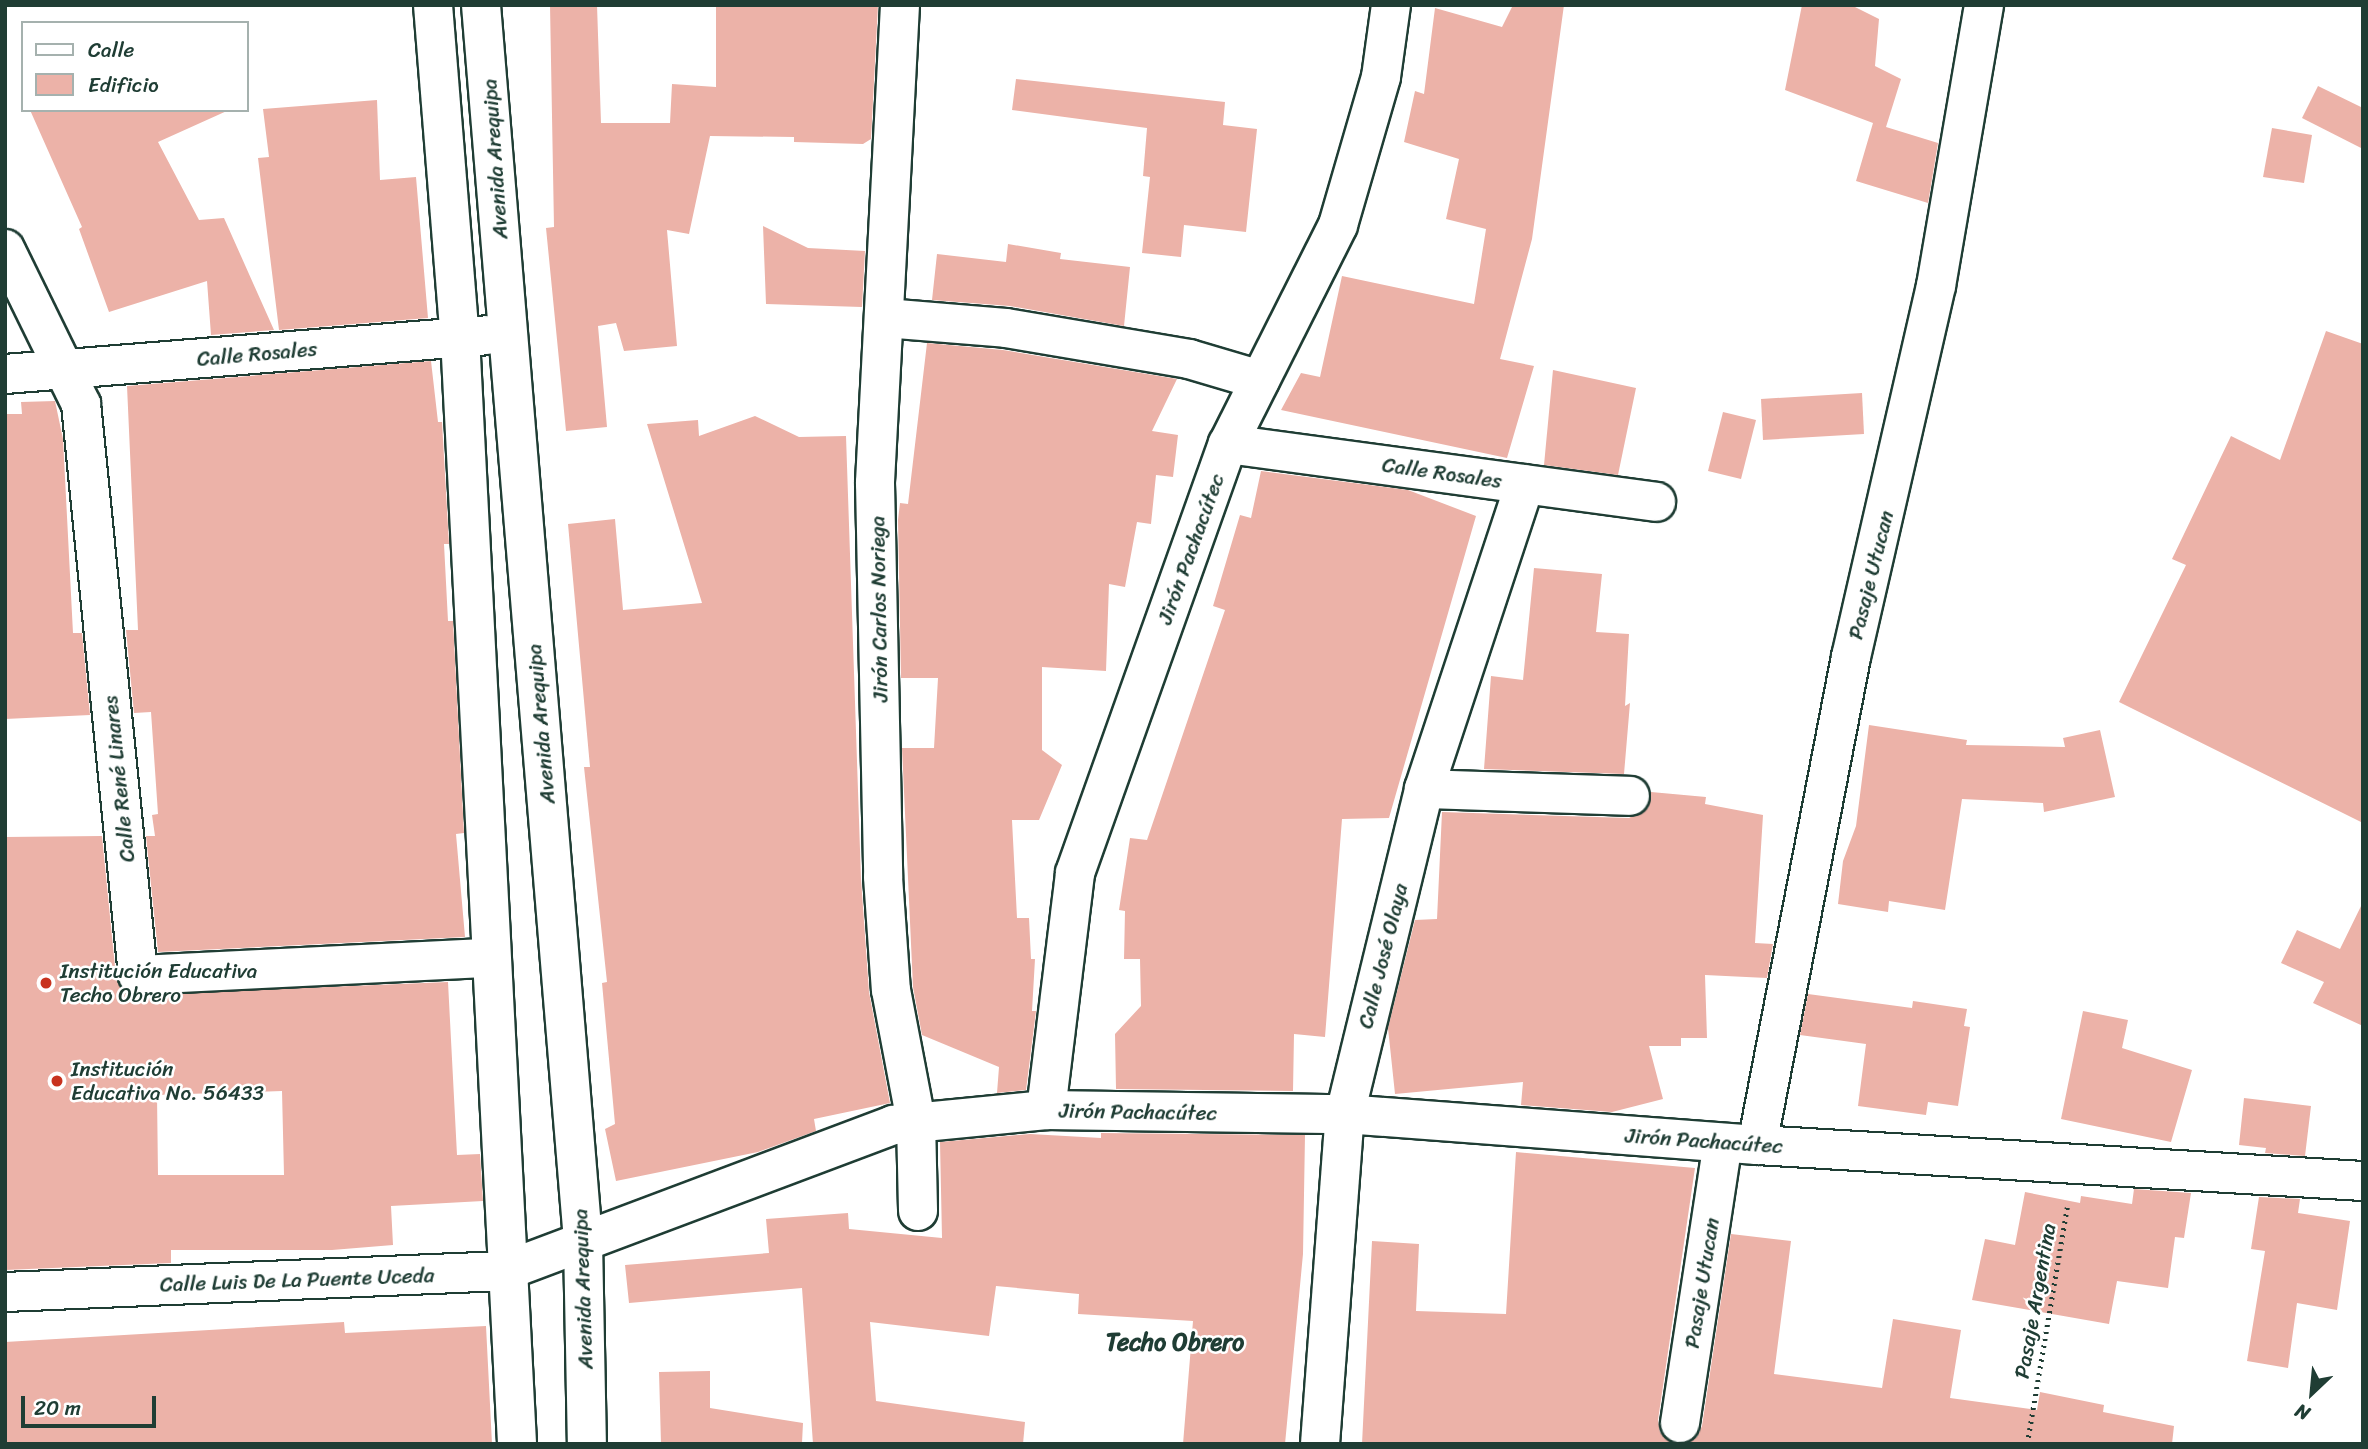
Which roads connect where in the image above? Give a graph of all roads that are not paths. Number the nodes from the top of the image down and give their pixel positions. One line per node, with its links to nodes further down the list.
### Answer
1 (433, 5): 9 (street)
2 (481, 5): 8 (street, Avenida Arequipa)
3 (900, 5): 7 (street, Jirón Carlos Noriega)
4 (1391, 5): 12 (street, Jirón Pachacútec)
5 (1984, 5): 22 (street, Pasaje Utucan)
6 (5, 249): 10 (street, Calle René Linares)
7 (885, 318): 12 (street); 21 (street, Jirón Carlos Noriega)
8 (508, 333): 9 (street, Calle Rosales); 25 (street, Avenida Arequipa)
9 (460, 337): 10 (street, Calle Rosales); 18 (street)
10 (68, 369): 11 (street, Calle Rosales); 18 (street, Calle René Linares)
11 (5, 374)
12 (1259, 380): 13 (street, Jirón Pachacútec)
13 (1228, 444): 14 (street, Calle Rosales); 19 (street, Jirón Pachacútec)
14 (1525, 484): 15 (street, Calle Rosales); 16 (street, Calle José Olaya)
15 (1656, 502)
16 (1424, 789): 17 (street); 20 (street, Calle José Olaya)
17 (1630, 796)
18 (491, 958): 26 (street)
19 (1046, 1110): 20 (street, Jirón Pachacútec); 21 (street, Jirón Pachacútec)
20 (1345, 1114): 22 (street, Jirón Pachacútec); 31 (street, Calle José Olaya)
21 (916, 1121): 24 (street, Jirón Carlos Noriega); 25 (street, Jirón Pachacútec)
22 (1740, 1144): 23 (street, Jirón Pachacútec); 28 (street, Pasaje Utucan)
23 (2363, 1181)
24 (918, 1211)
25 (583, 1241): 26 (street, Calle Luis De La Puente Uceda); 30 (street, Avenida Arequipa)
26 (505, 1271): 27 (street, Calle Luis De La Puente Uceda); 29 (street)
27 (5, 1292)
28 (1680, 1423)
29 (517, 1444)
30 (587, 1444)
31 (1320, 1444)

